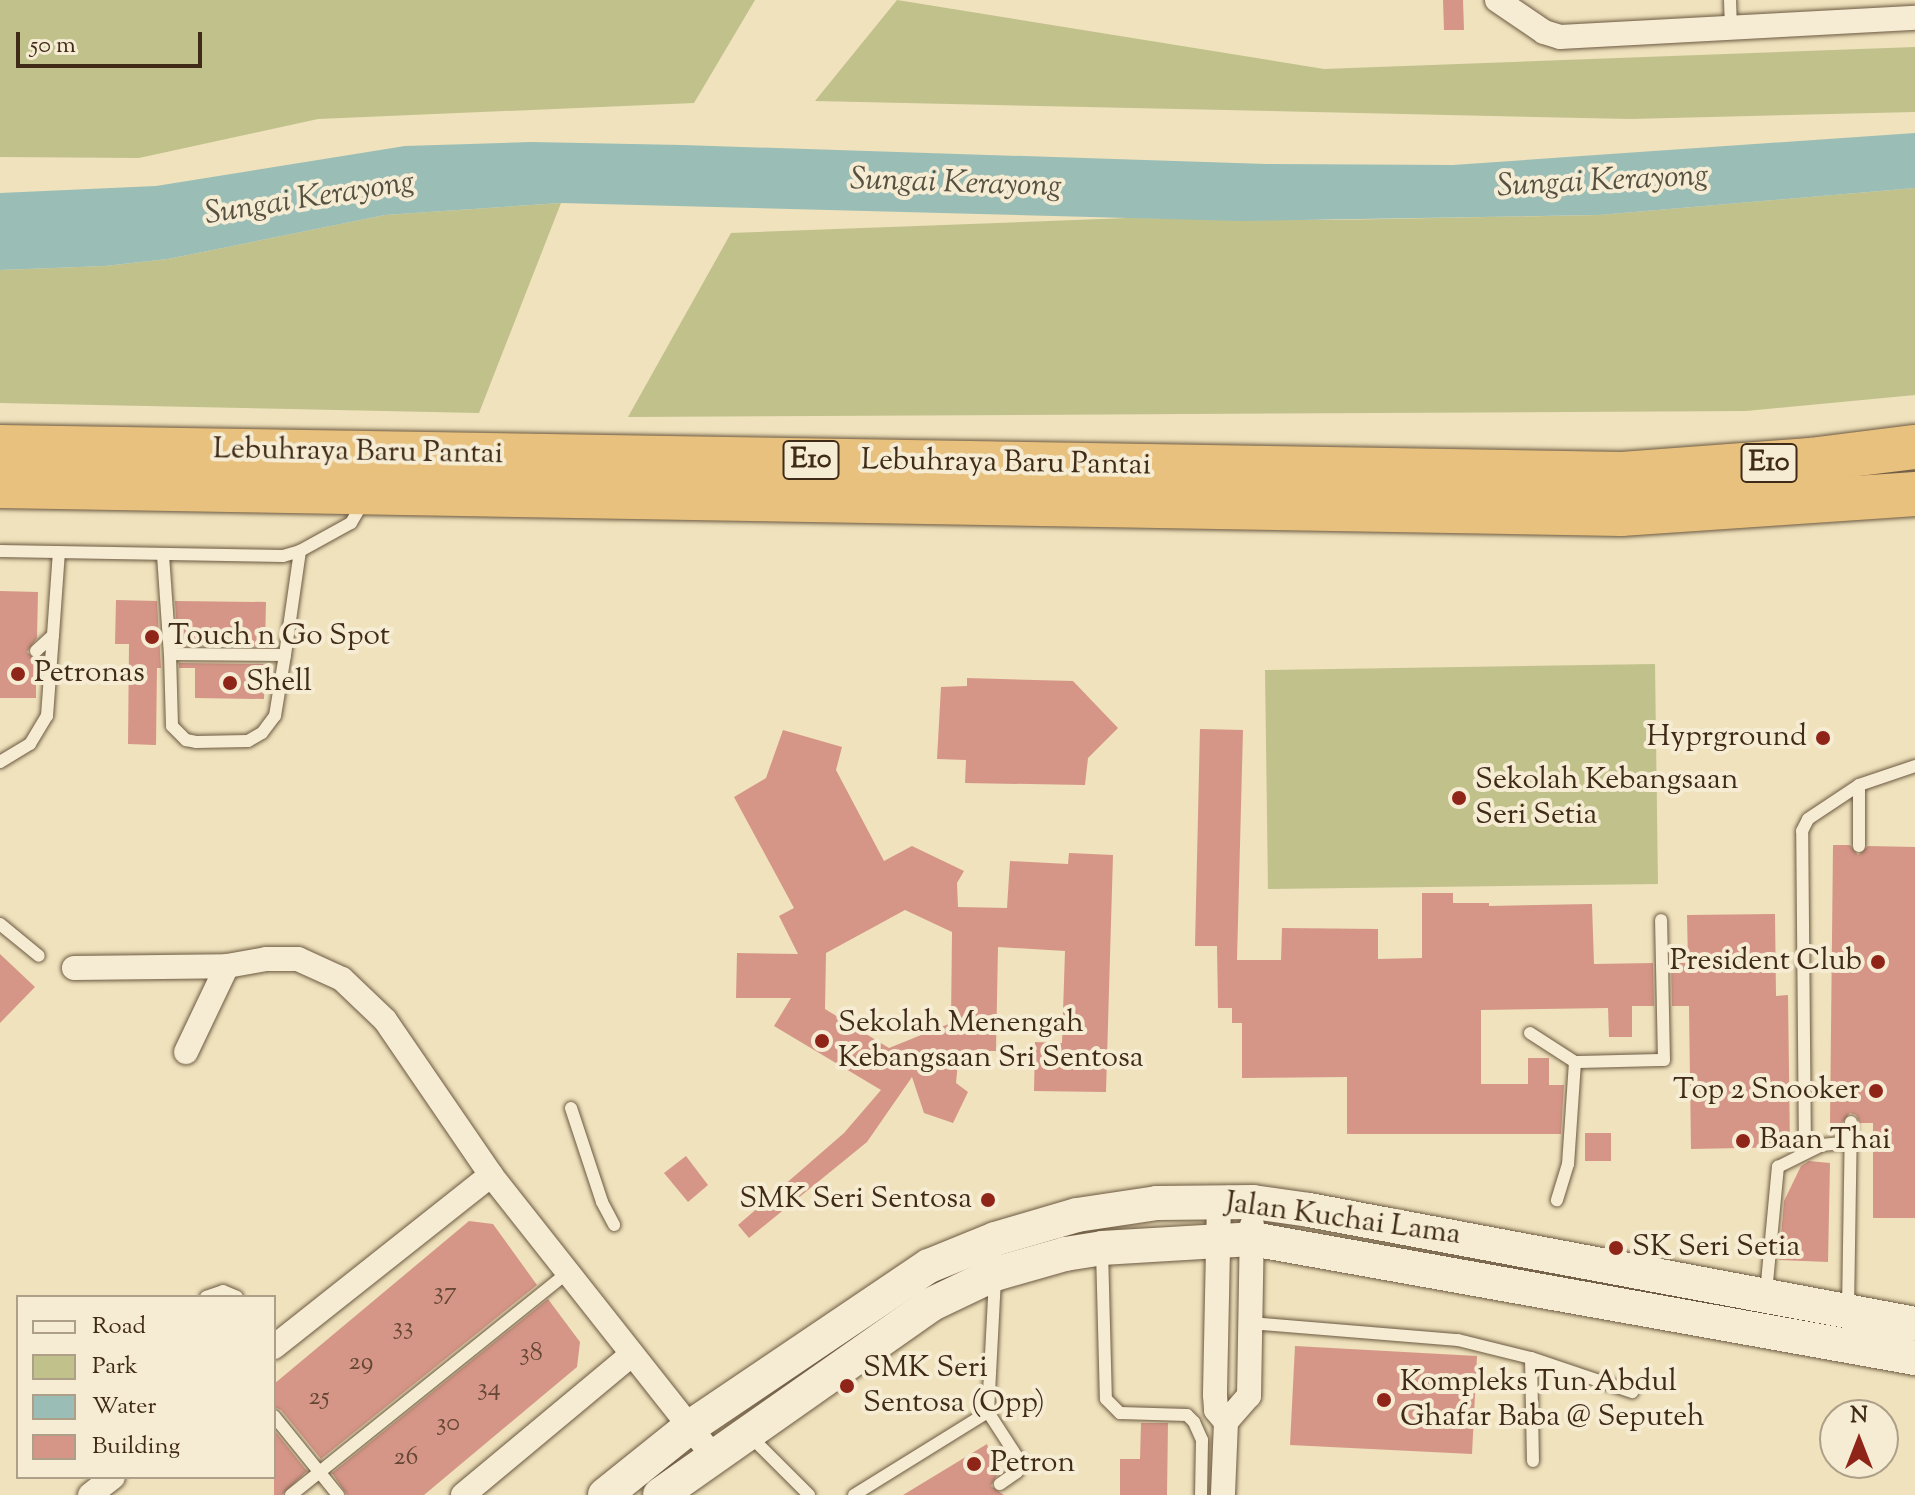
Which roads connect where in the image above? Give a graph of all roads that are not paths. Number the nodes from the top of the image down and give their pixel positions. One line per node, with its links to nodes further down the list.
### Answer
1 (1497, 0): 4 (street)
2 (1730, 0): 4 (lane)
3 (1915, 18): 4 (street)
4 (1731, 26)
5 (0, 447): 6 (highway, Lebuhraya Baru Pantai / E10)
6 (1915, 447)
7 (0, 486): 8 (highway, Lebuhraya Baru Pantai / E10)
8 (369, 492): 9 (highway, Lebuhraya Baru Pantai / E10); 11 (lane)
9 (1915, 494)
10 (0, 551): 12 (lane)
11 (300, 551): 13 (lane); 17 (lane)
12 (59, 552): 13 (lane); 14 (lane)
13 (163, 555): 16 (lane)
14 (53, 635): 15 (lane); 18 (lane)
15 (36, 651)
16 (170, 654): 17 (lane); 17 (lane)
17 (285, 655)
18 (0, 762)
19 (1915, 766): 20 (lane)
20 (1859, 785): 21 (lane); 33 (lane)
21 (1859, 846)
22 (1661, 920): 29 (lane)
23 (0, 924): 24 (lane)
24 (39, 956)
25 (227, 966): 26 (street); 28 (street); 34 (street)
26 (74, 968)
27 (1530, 1033): 29 (lane)
28 (186, 1052)
29 (1575, 1062): 35 (lane)
30 (571, 1108): 38 (lane)
31 (1851, 1122): 32 (lane)
32 (1851, 1142): 33 (lane); 47 (lane)
33 (1805, 1153): 46 (lane)
34 (491, 1175): 42 (street); 50 (street)
35 (1557, 1200)
36 (1219, 1201): 37 (main road, Jalan Kuchai Lama); 40 (street); 58 (main road, Jalan Kuchai Lama)
37 (1253, 1202): 39 (street); 46 (main road, Jalan Kuchai Lama)
38 (614, 1225)
39 (1252, 1239): 40 (main road, Jalan Kuchai Lama); 48 (street); 53 (main road, Jalan Kuchai Lama)
40 (1218, 1240): 41 (main road, Jalan Kuchai Lama); 57 (street)
41 (1102, 1248): 43 (main road, Jalan Kuchai Lama); 73 (lane)
42 (568, 1272): 51 (street); 62 (lane)
43 (995, 1274): 55 (lane); 59 (main road, Jalan Kuchai Lama)
44 (212, 1295): 45 (lane)
45 (232, 1295)
46 (1765, 1297): 47 (main road, Jalan Kuchai Lama)
47 (1848, 1313): 49 (main road, Jalan Kuchai Lama)
48 (1250, 1323): 52 (lane); 57 (street)
49 (1915, 1324)
50 (276, 1342)
51 (632, 1354): 58 (street); 68 (street)
52 (1531, 1358): 54 (lane); 61 (lane)
53 (1915, 1358)
54 (1632, 1392)
55 (988, 1412): 64 (lane); 72 (lane)
56 (276, 1418): 62 (lane)
57 (1226, 1422): 74 (street)
58 (690, 1427): 60 (street); 69 (main road, Jalan Kuchai Lama)
59 (745, 1432): 60 (main road, Jalan Kuchai Lama); 71 (lane)
60 (713, 1456): 70 (main road, Jalan Kuchai Lama)
61 (1533, 1461)
62 (320, 1472): 66 (lane); 67 (lane)
63 (110, 1479): 65 (street)
64 (1000, 1484)
65 (90, 1495)
66 (291, 1495)
67 (338, 1495)
68 (463, 1495)
69 (605, 1495)
70 (660, 1495)
71 (809, 1495)
72 (854, 1495)
73 (1201, 1495)
74 (1223, 1495)

